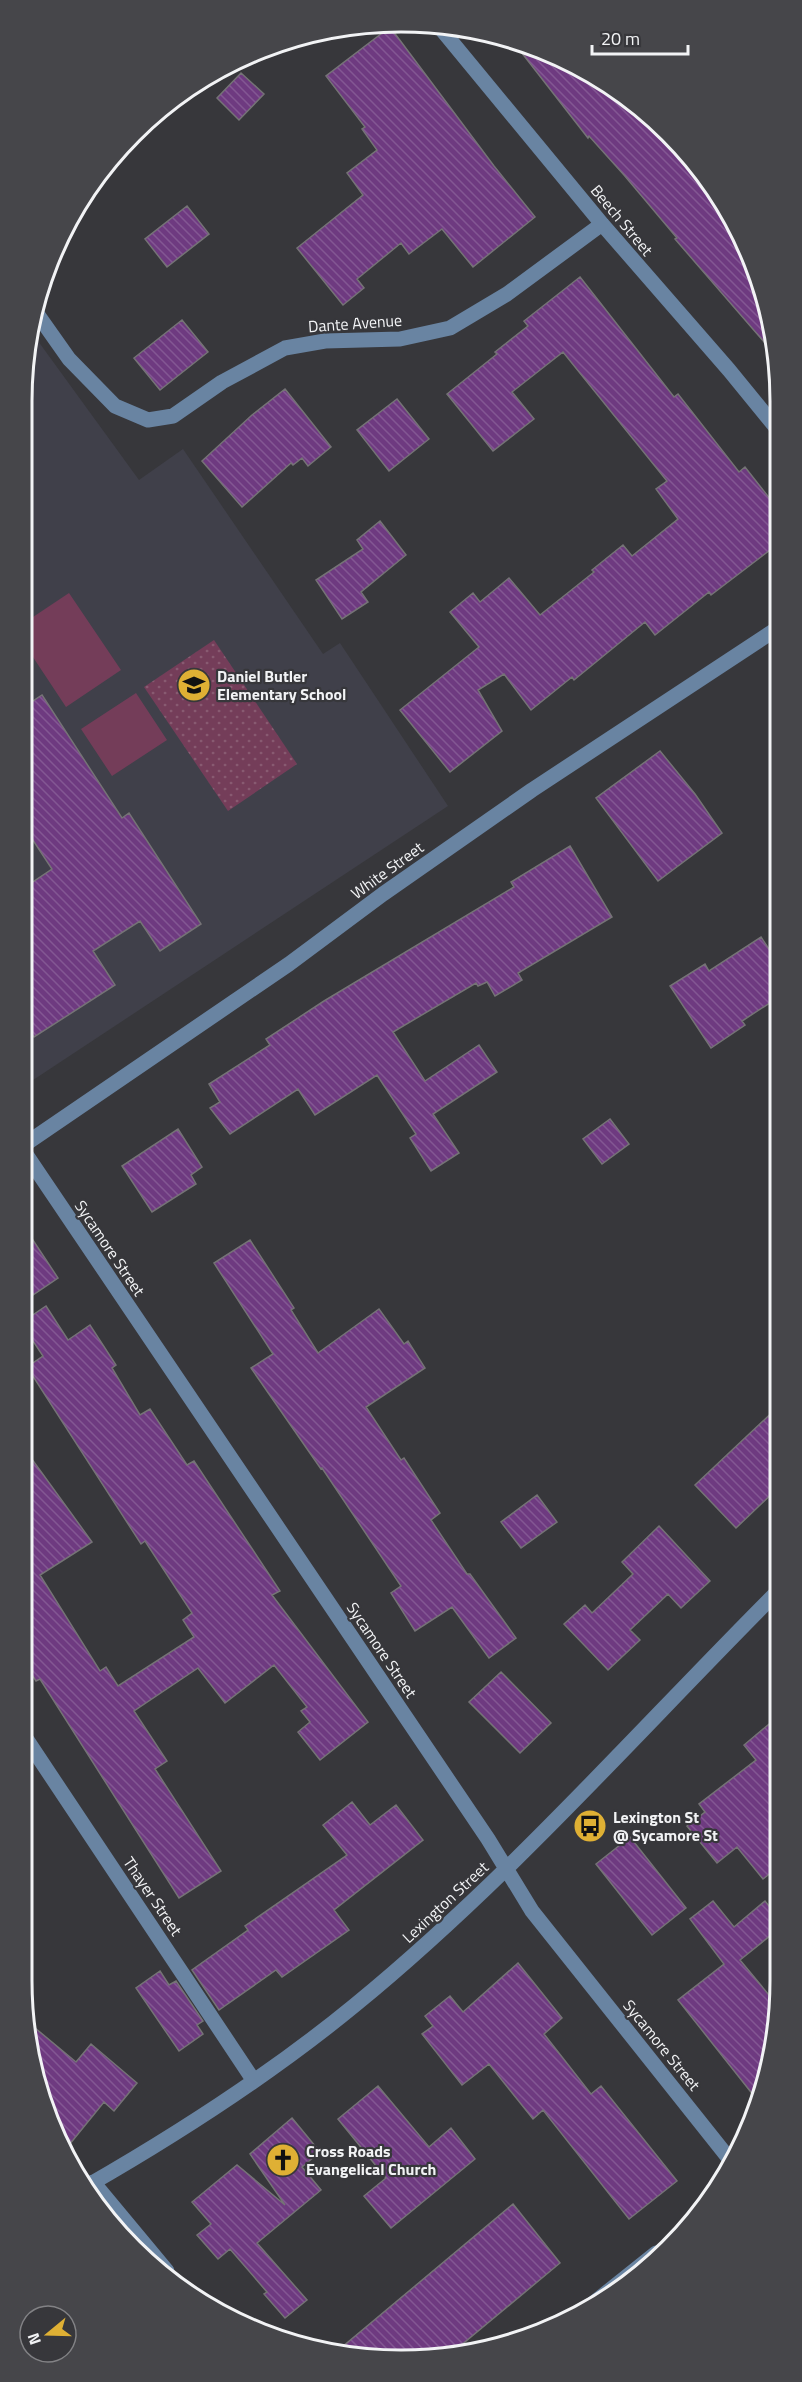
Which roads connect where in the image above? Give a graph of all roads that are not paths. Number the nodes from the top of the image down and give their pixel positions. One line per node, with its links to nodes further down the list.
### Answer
1 (446, 35): 2 (street, Beech Street)
2 (602, 225): 3 (street, Dante Avenue); 4 (street, Beech Street)
3 (41, 319)
4 (770, 420)
5 (770, 633): 6 (street, White Street)
6 (32, 1139)
7 (32, 1163): 10 (street, Sycamore Street)
8 (770, 1605): 10 (street, Lexington Street)
9 (32, 1748): 11 (street, Thayer Street)
10 (506, 1870): 11 (street, Lexington Street); 12 (street, Sycamore Street)
11 (254, 2081): 13 (street, Lexington Street)
12 (726, 2155)
13 (92, 2183)
14 (102, 2198): 15 (street)
15 (152, 2254)

